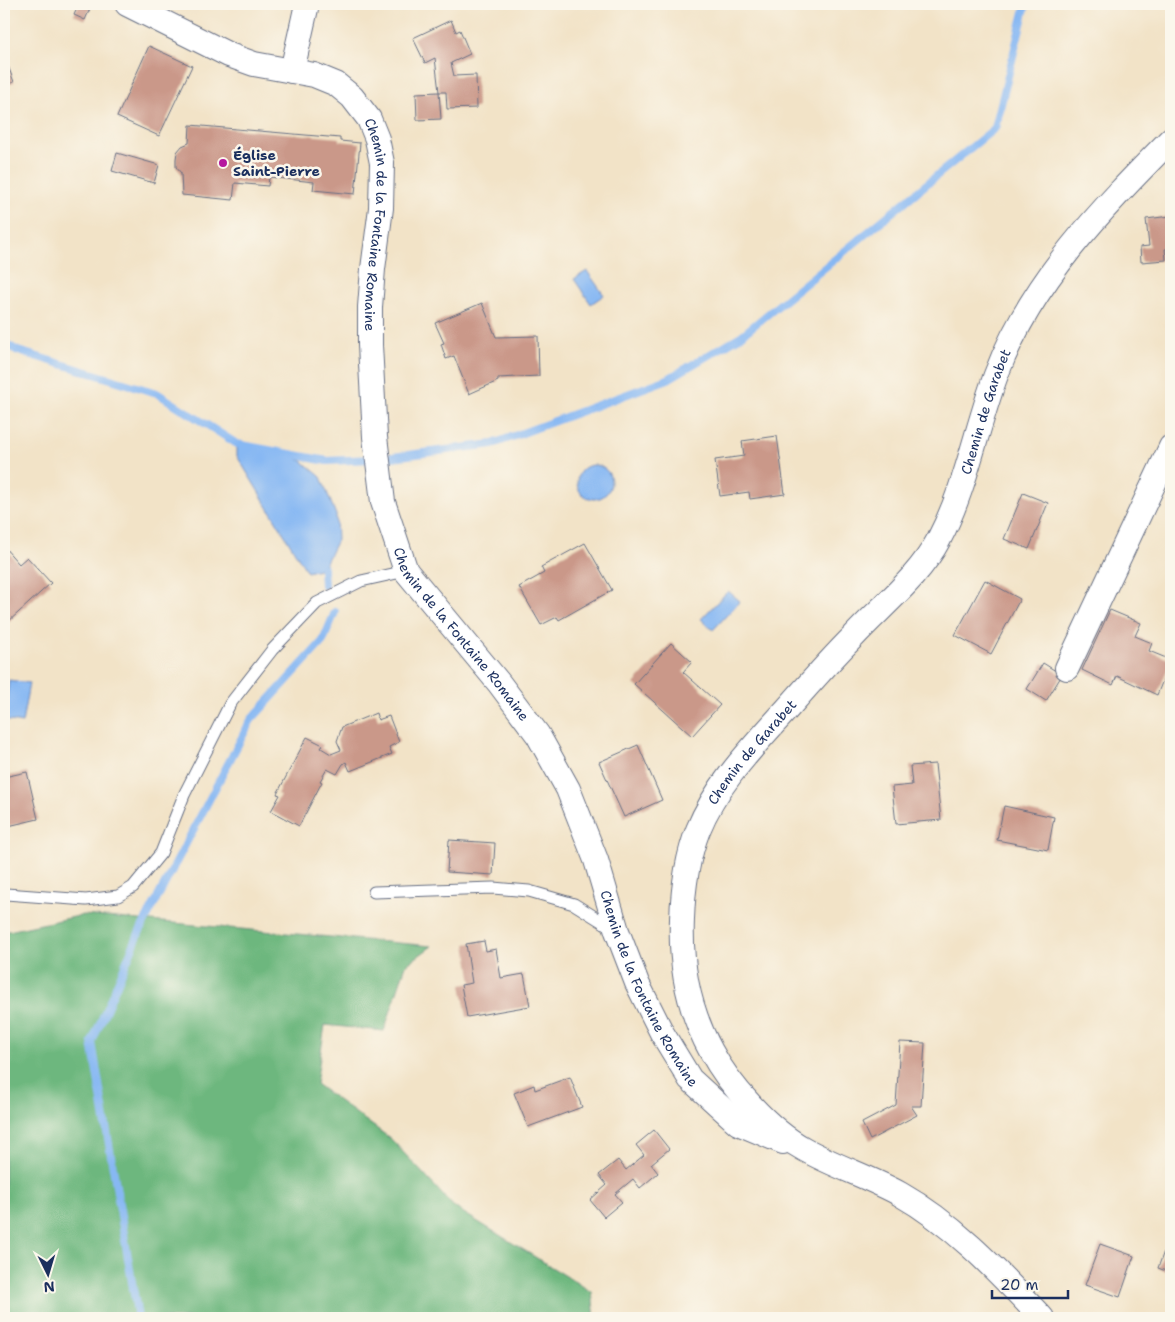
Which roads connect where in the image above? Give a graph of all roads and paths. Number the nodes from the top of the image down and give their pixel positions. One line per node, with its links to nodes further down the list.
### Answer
1 (127, 4): 3 (street, Chemin de la Fontaine Romaine)
2 (308, 4): 3 (street)
3 (292, 70): 6 (street, Chemin de la Fontaine Romaine)
4 (1171, 139): 11 (street, Chemin de Garabet)
5 (1171, 447): 7 (street)
6 (406, 571): 9 (lane); 10 (street, Chemin de la Fontaine Romaine)
7 (1067, 668)
8 (374, 892): 10 (lane)
9 (6, 894)
10 (618, 931): 11 (street, Chemin de la Fontaine Romaine)
11 (801, 1148): 12 (street, Chemin de Garabet)
12 (1042, 1318)

